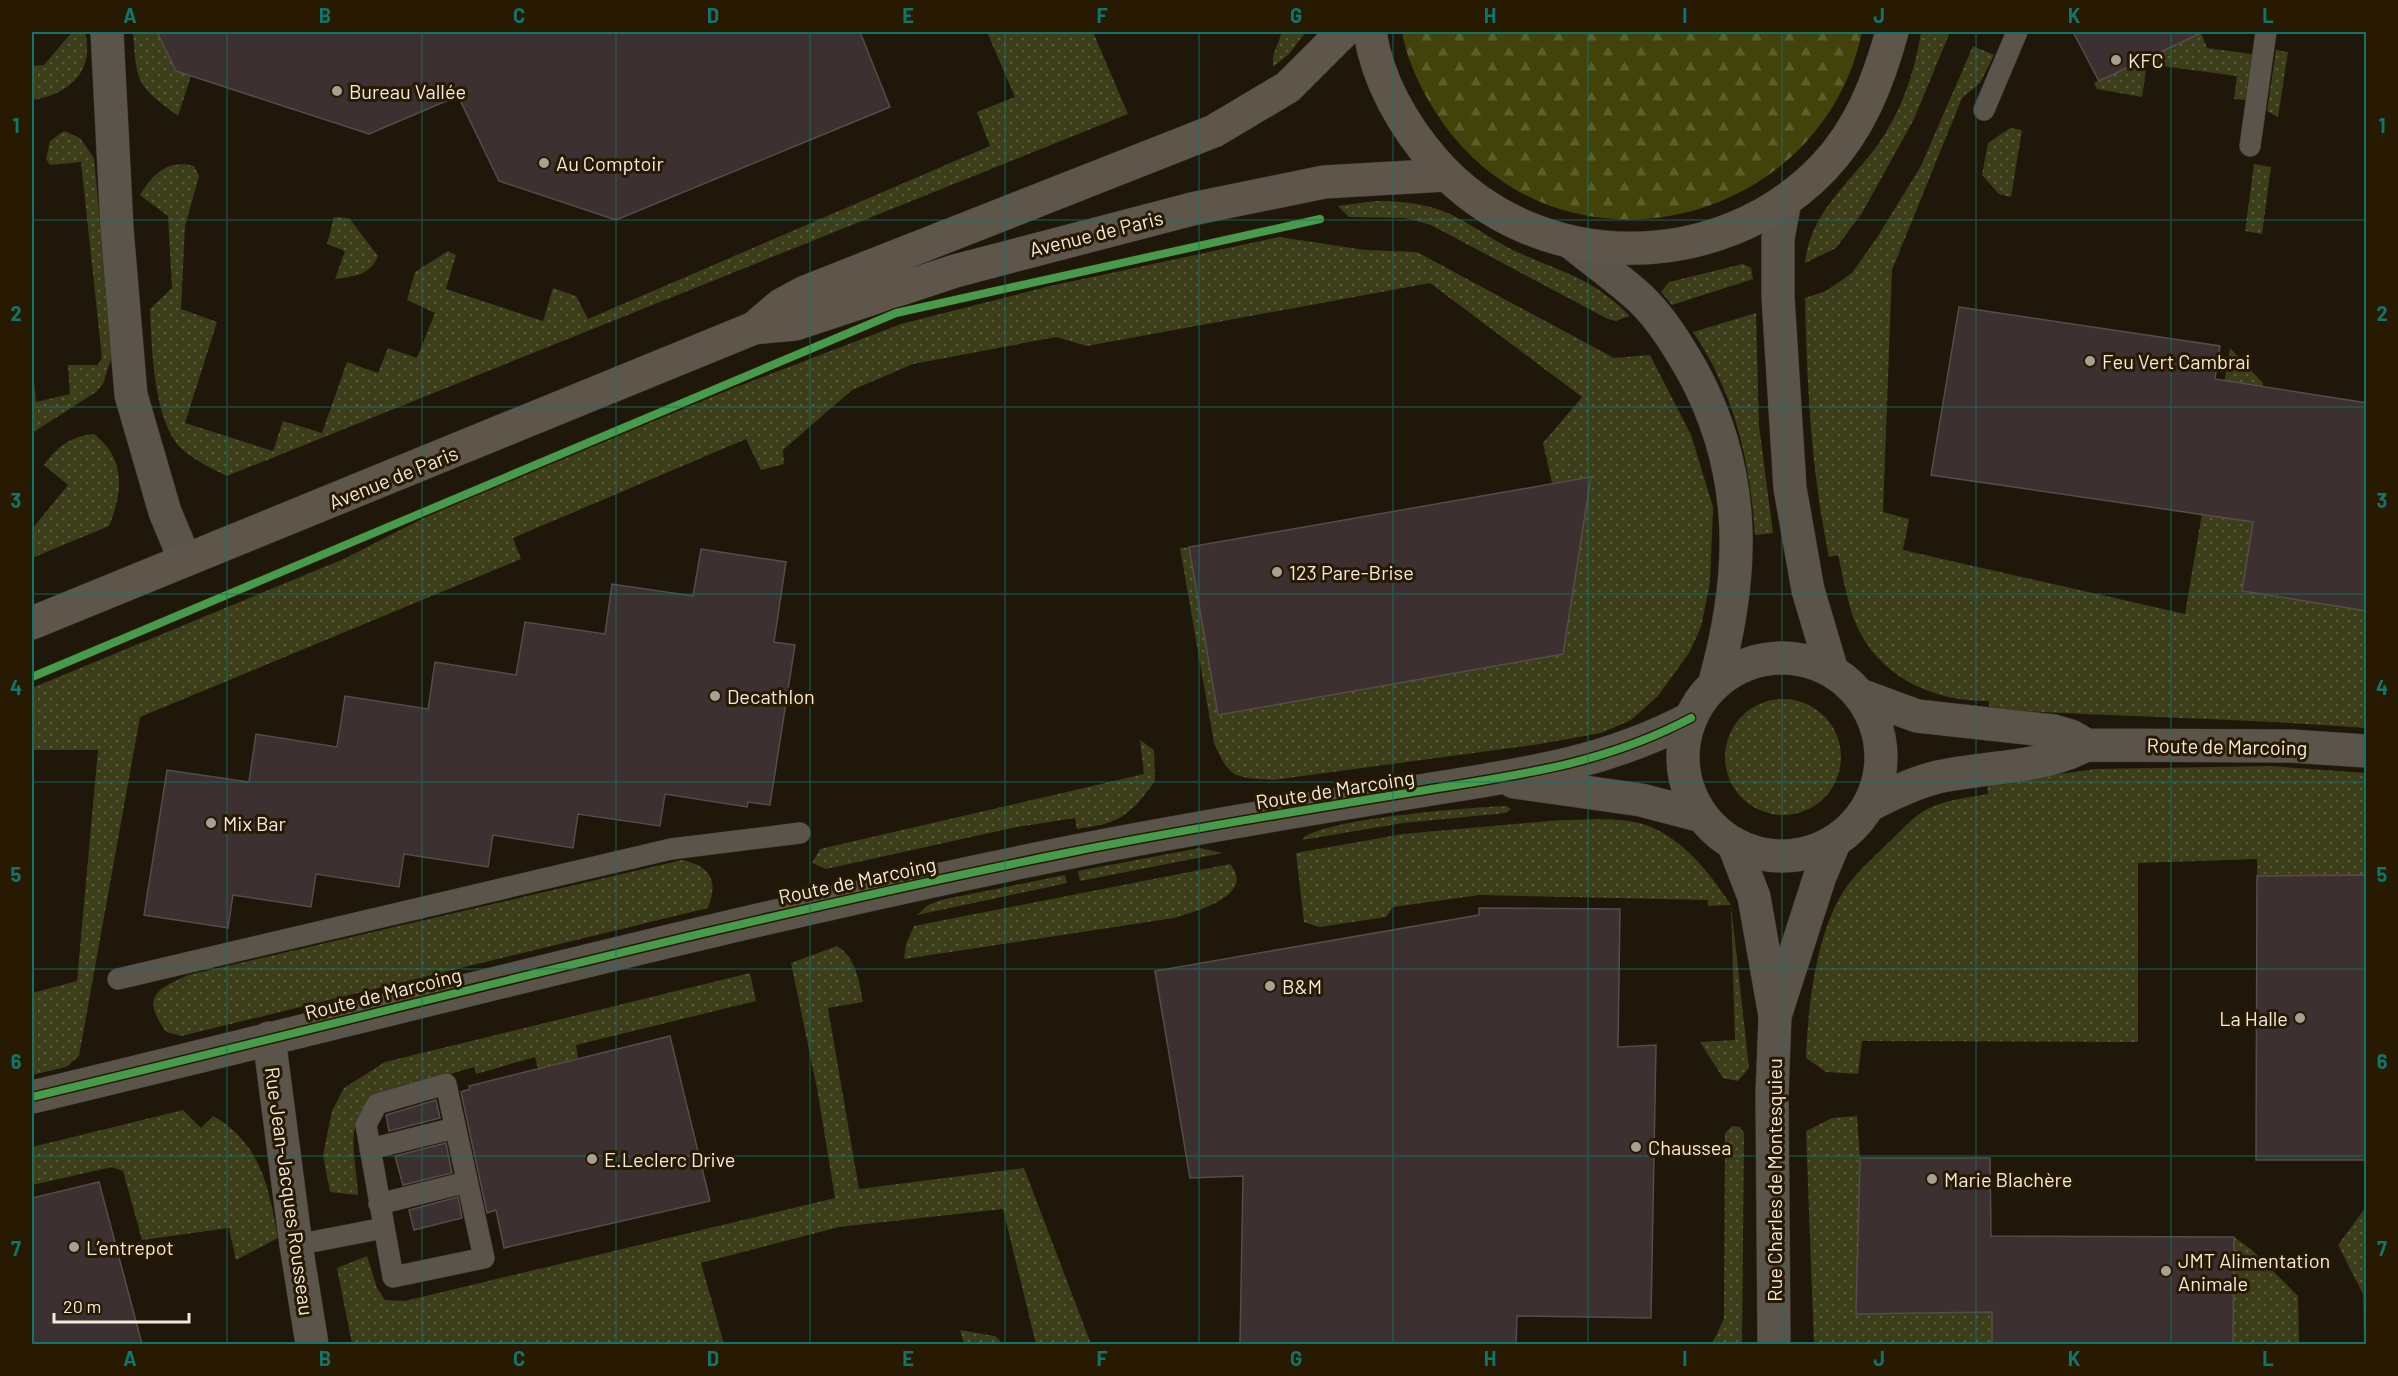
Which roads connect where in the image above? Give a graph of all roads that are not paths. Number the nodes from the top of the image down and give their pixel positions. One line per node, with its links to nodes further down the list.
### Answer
1 (107, 32): 13 (street)
2 (1343, 32): 12 (main road, Avenue de Paris)
3 (1370, 32): 9 (main road)
4 (1892, 32): 10 (main road)
5 (2017, 32): 7 (lane)
6 (2266, 32): 8 (lane)
7 (1984, 110)
8 (2250, 146)
9 (1446, 175): 11 (main road); 12 (main road, Avenue de Paris)
10 (1785, 201): 11 (main road); 15 (street)
11 (1573, 244): 16 (street)
12 (754, 328): 13 (main road, Avenue de Paris)
13 (185, 560): 14 (main road, Avenue de Paris)
14 (32, 623)
15 (1832, 671): 16 (street); 17 (street)
16 (1714, 685): 18 (street)
17 (1860, 695): 19 (street, Route de Marcoing); 22 (street)
18 (1691, 718): 21 (street, Route de Marcoing); 23 (street)
19 (2086, 745): 20 (street, Route de Marcoing); 22 (street, Route de Marcoing)
20 (2367, 751)
21 (1504, 779): 23 (street, Route de Marcoing); 29 (street, Route de Marcoing)
22 (1870, 805): 25 (street)
23 (1702, 816): 26 (street)
24 (800, 833): 27 (lane)
25 (1834, 843): 26 (street); 28 (street, Rue Charles de Montesquieu)
26 (1734, 845): 28 (street, Rue Charles de Montesquieu)
27 (118, 979)
28 (1775, 1016): 38 (street, Rue Charles de Montesquieu)
29 (269, 1038): 30 (street, Route de Marcoing); 36 (street, Rue Jean-Jacques Rousseau)
30 (32, 1097)
31 (455, 1128): 32 (lane); 32 (lane); 33 (lane)
32 (370, 1149): 34 (lane)
33 (467, 1182): 34 (lane); 35 (lane)
34 (379, 1204): 35 (lane)
35 (384, 1228): 36 (lane)
36 (296, 1245): 37 (street, Rue Jean-Jacques Rousseau)
37 (312, 1344)
38 (1774, 1344)

